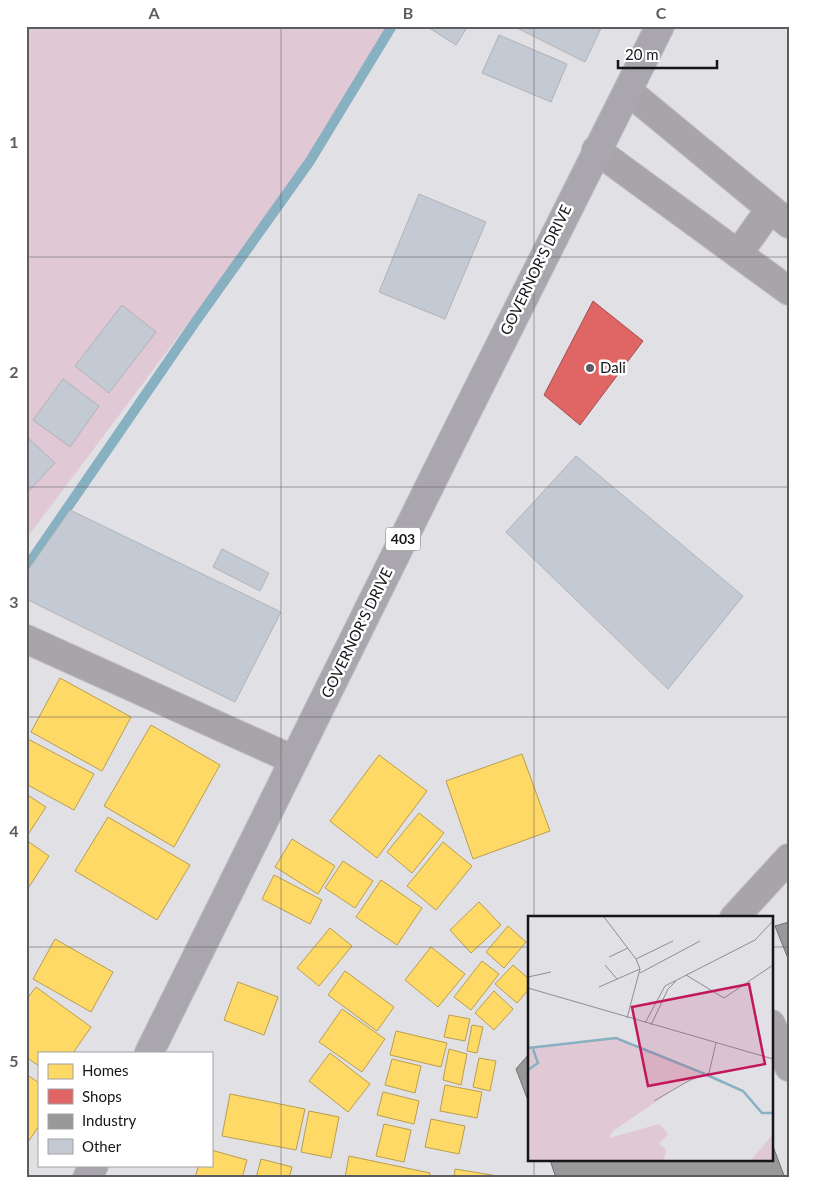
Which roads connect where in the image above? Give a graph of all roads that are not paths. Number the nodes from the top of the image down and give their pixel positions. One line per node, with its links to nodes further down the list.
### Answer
1 (660, 26): 2 (main road, GOVERNOR'S DRIVE / 403)
2 (628, 91): 3 (main road, GOVERNOR'S DRIVE / 403); 4 (street)
3 (596, 150): 5 (street); 8 (main road, GOVERNOR'S DRIVE / 403)
4 (779, 216): 5 (street)
5 (738, 254): 6 (street)
6 (789, 291)
7 (26, 638): 8 (street)
8 (294, 760): 12 (main road, GOVERNOR'S DRIVE / 403)
9 (789, 858): 10 (street)
10 (736, 916)
11 (772, 1026): 13 (street)
12 (149, 1052)
13 (789, 1067)
14 (93, 1166): 15 (main road)
15 (87, 1178)

